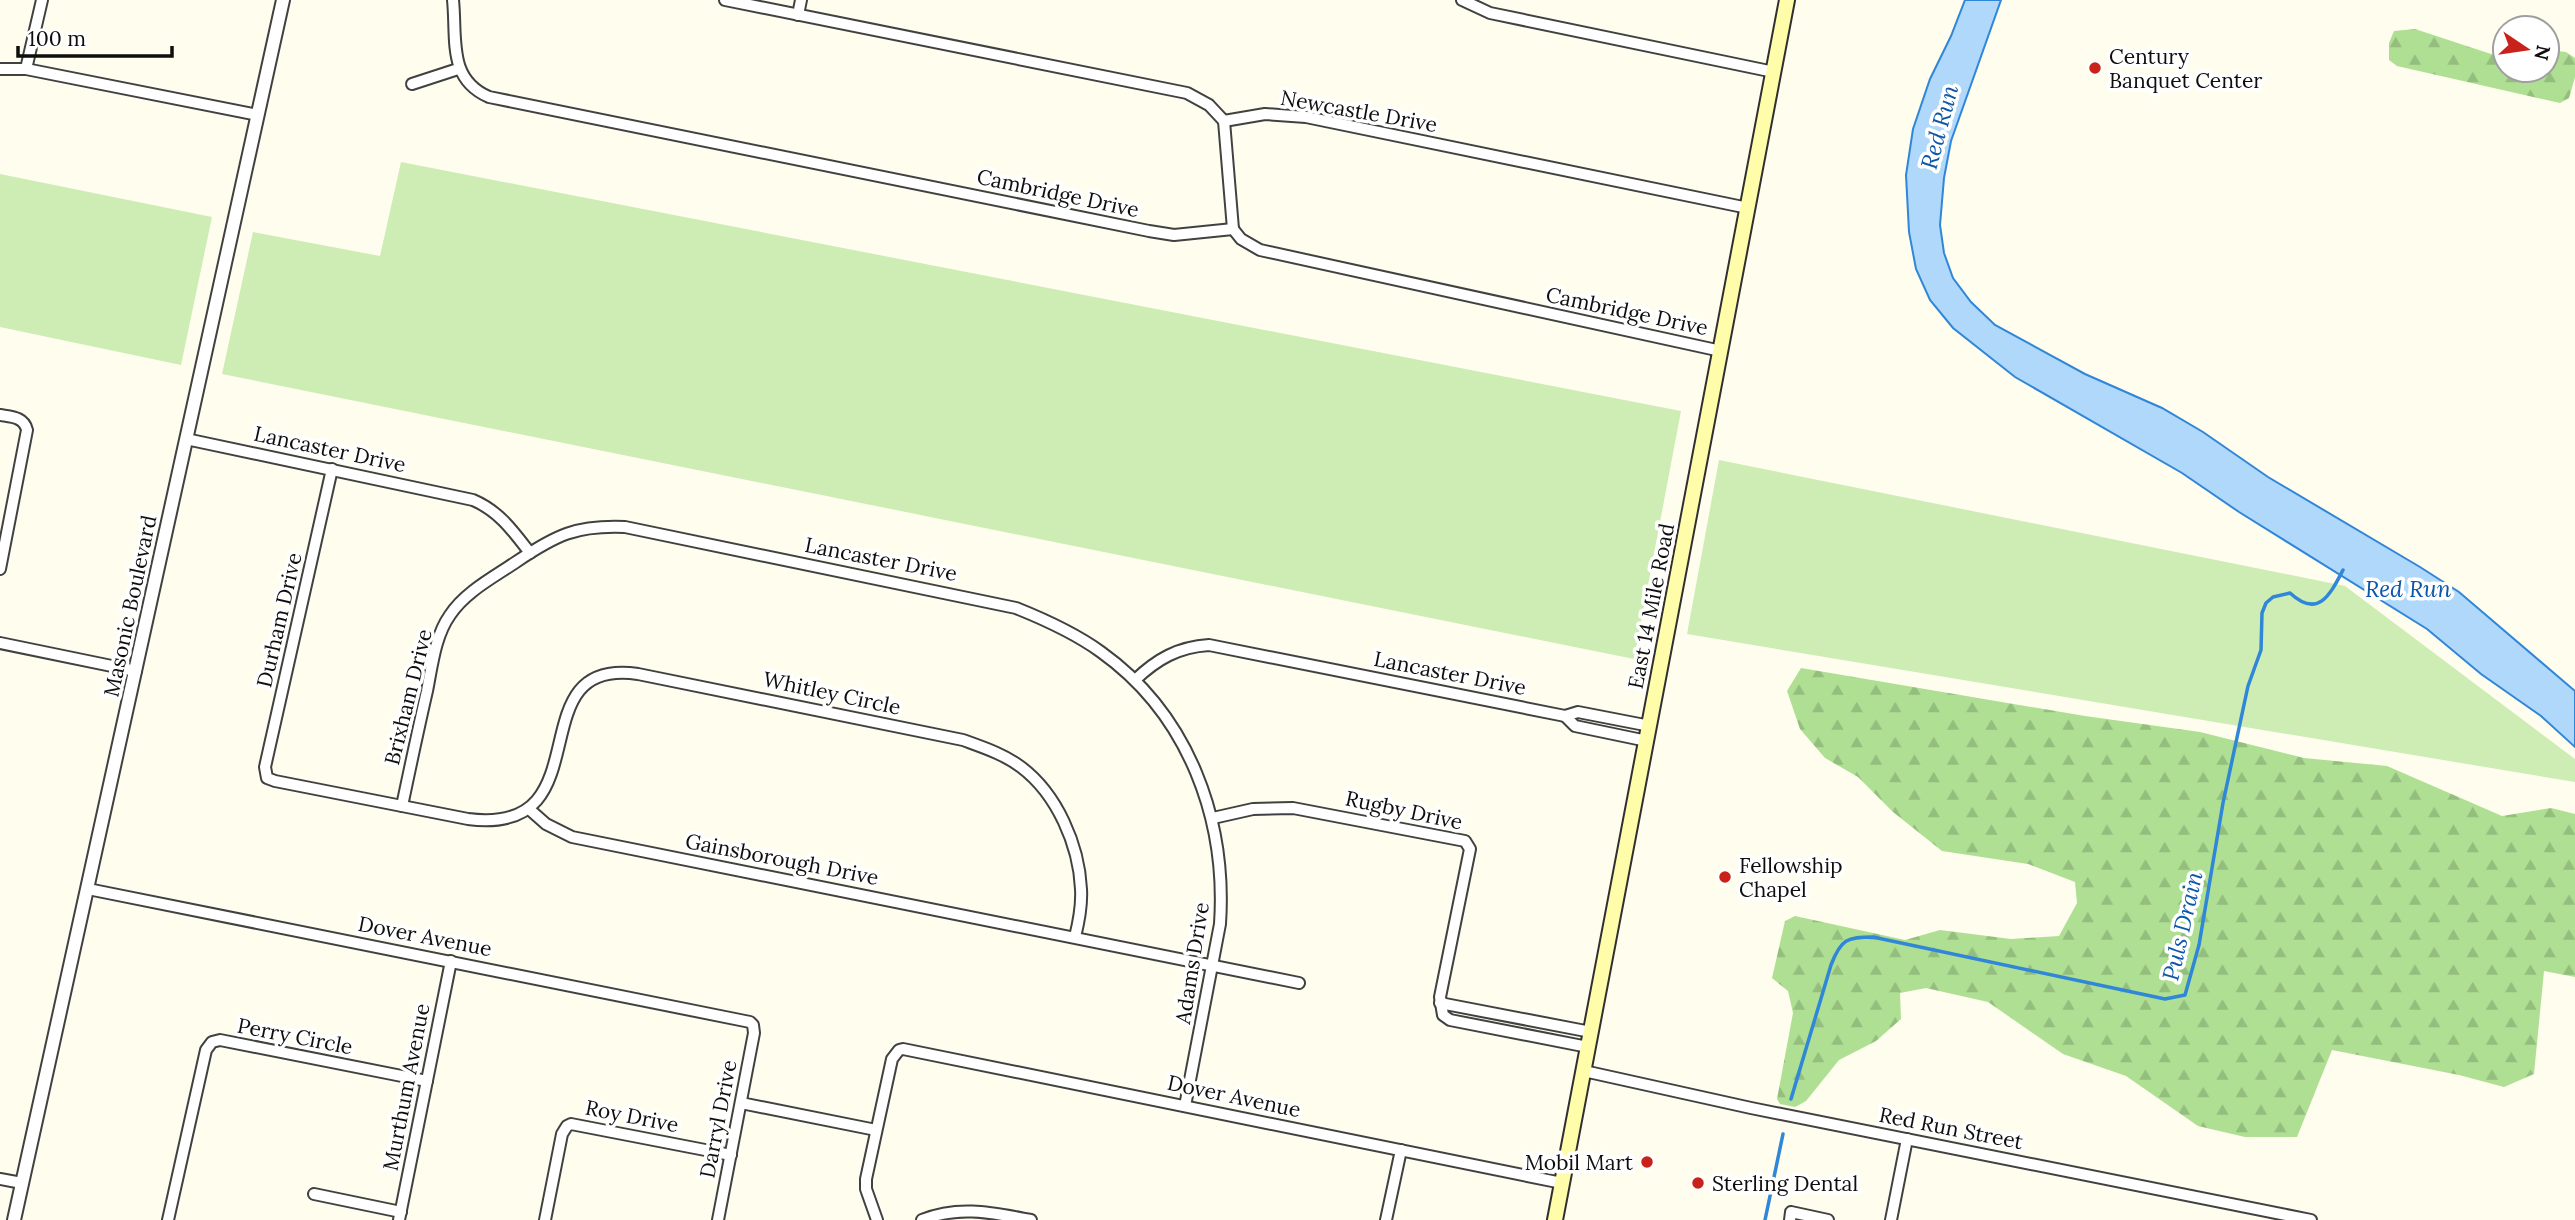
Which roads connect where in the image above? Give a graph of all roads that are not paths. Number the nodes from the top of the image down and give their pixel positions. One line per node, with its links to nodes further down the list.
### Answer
1 (41, 0): 10 (street)
2 (283, 0): 14 (street, Masonic Boulevard)
3 (453, 0): 11 (street)
4 (725, 0): 8 (street)
5 (801, 0): 8 (street)
6 (1462, 0): 12 (street)
7 (1787, 0): 12 (main road, East 14 Mile Road)
8 (798, 15): 15 (street)
9 (0, 69): 10 (street)
10 (26, 69): 14 (street)
11 (458, 69): 13 (street); 17 (street, Cambridge Drive)
12 (1774, 72): 16 (main road, East 14 Mile Road)
13 (412, 84)
14 (258, 115): 20 (street, Masonic Boulevard)
15 (1224, 121): 16 (street, Newcastle Drive); 17 (street)
16 (1748, 208): 18 (main road, East 14 Mile Road)
17 (1233, 229): 18 (street, Cambridge Drive)
18 (1721, 351): 28 (main road, East 14 Mile Road)
19 (0, 415): 23 (street)
20 (186, 439): 21 (street, Lancaster Drive); 25 (street, Masonic Boulevard)
21 (332, 470): 22 (street, Lancaster Drive); 30 (street, Durham Drive)
22 (530, 553): 26 (street, Lancaster Drive); 30 (street, Brixham Drive)
23 (0, 568)
24 (0, 643): 25 (street)
25 (136, 671): 33 (street, Masonic Boulevard)
26 (1135, 680): 27 (street, Lancaster Drive); 32 (street, Adams Drive)
27 (1565, 716): 28 (street, Lancaster Drive); 29 (street, Lancaster Drive)
28 (1650, 726): 29 (main road, East 14 Mile Road)
29 (1647, 741): 40 (main road, East 14 Mile Road)
30 (402, 806): 31 (street)
31 (529, 809): 34 (street, Gainsborough Drive); 34 (street, Whitley Circle)
32 (1213, 818): 36 (street, Adams Drive); 38 (street, Rugby Drive)
33 (88, 889): 35 (street, Dover Avenue); 51 (street, Masonic Boulevard)
34 (1076, 937): 36 (street, Gainsborough Drive)
35 (451, 961): 39 (street, Dover Avenue); 43 (street, Murthum Avenue)
36 (1214, 965): 37 (street, Gainsborough Drive); 45 (street, Adams Drive)
37 (1299, 983)
38 (1440, 1003): 40 (street); 41 (street)
39 (753, 1025): 44 (street, Darryl Drive)
40 (1591, 1032): 41 (main road, East 14 Mile Road)
41 (1588, 1047): 42 (main road, East 14 Mile Road)
42 (1584, 1071): 47 (street, Red Run Street); 52 (main road, East 14 Mile Road)
43 (427, 1082): 54 (street, Murthum Avenue); 57 (street, Perry Circle)
44 (741, 1103): 46 (street); 49 (street, Darryl Drive)
45 (1185, 1106): 46 (street, Dover Avenue); 48 (street, Dover Avenue)
46 (876, 1130): 60 (street)
47 (1907, 1139): 66 (street); 67 (street, Red Run Street)
48 (1401, 1150): 52 (street, Dover Avenue); 63 (street)
49 (730, 1155): 58 (street, Roy Drive); 59 (street, Darryl Drive)
50 (0, 1179): 51 (street)
51 (22, 1183): 56 (street, Masonic Boulevard)
52 (1562, 1184): 64 (main road, East 14 Mile Road)
53 (314, 1194): 54 (street)
54 (400, 1216)
55 (1790, 1216): 65 (street)
56 (14, 1220)
57 (168, 1220)
58 (545, 1220)
59 (718, 1220)
60 (877, 1220)
61 (922, 1220): 62 (street)
62 (1031, 1220)
63 (1386, 1220)
64 (1555, 1220)
65 (1828, 1220)
66 (1891, 1220)
67 (2311, 1220)

